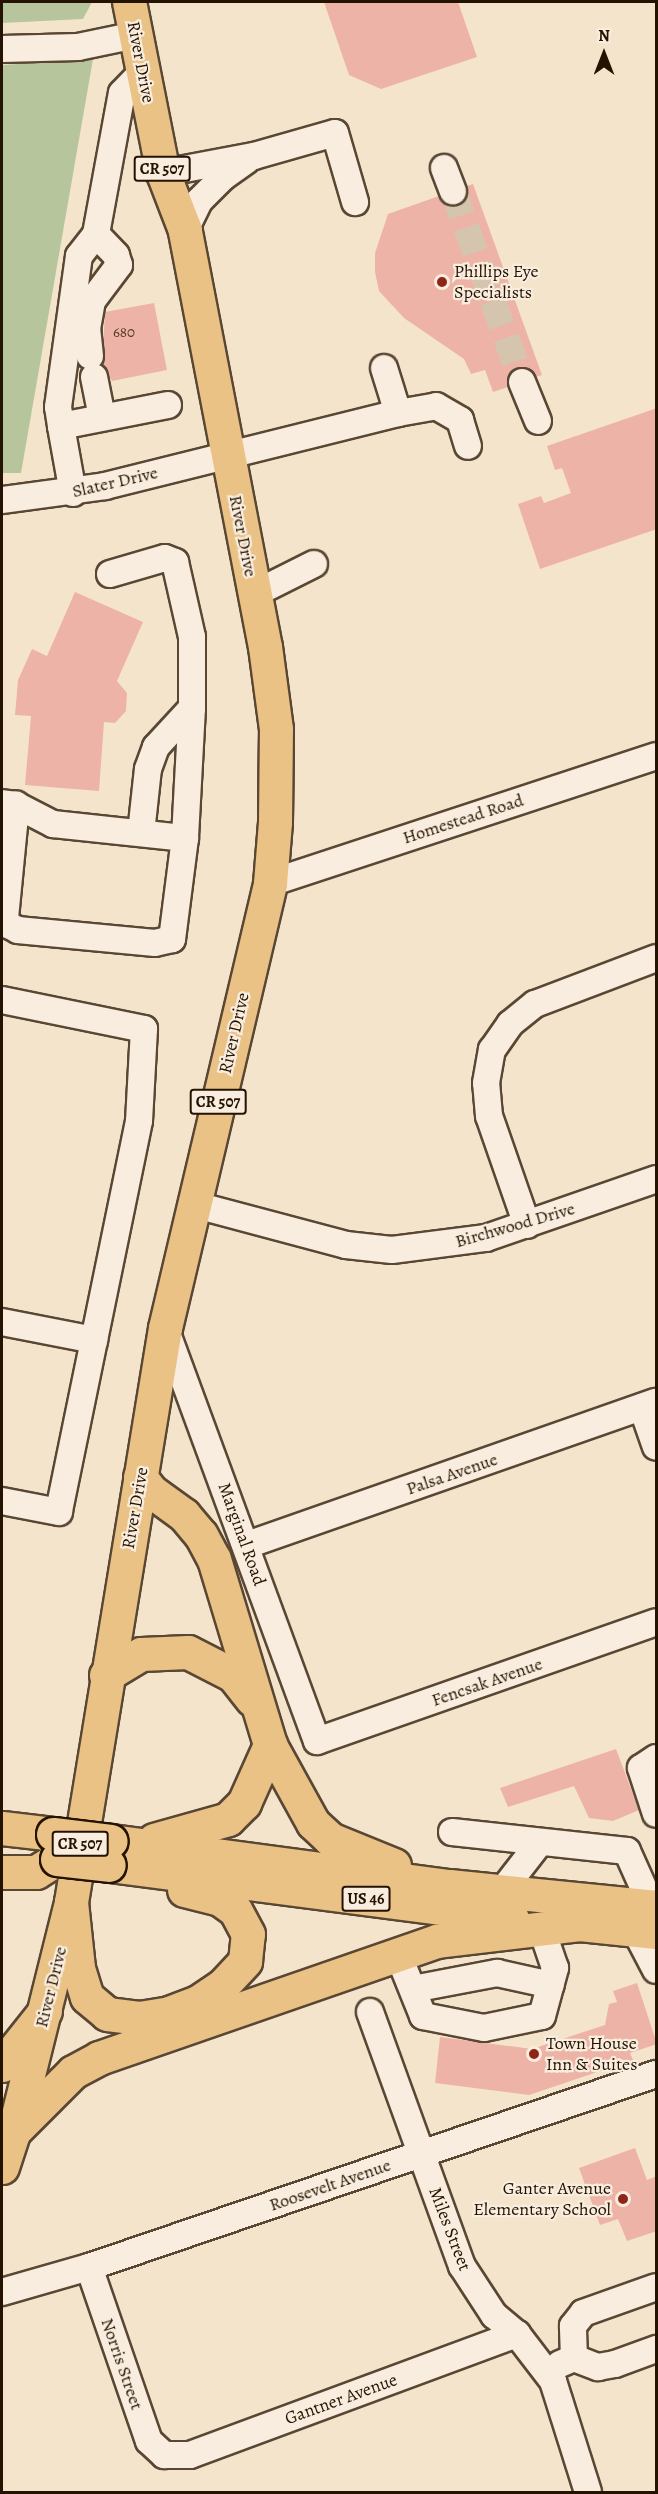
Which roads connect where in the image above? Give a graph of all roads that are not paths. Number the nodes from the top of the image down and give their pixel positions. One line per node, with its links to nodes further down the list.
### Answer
1 (129, 2): 2 (main road, River Drive / CR 507)
2 (136, 35): 3 (street); 4 (main road, River Drive / CR 507)
3 (2, 49)
4 (143, 71): 6 (main road, River Drive / CR 507); 9 (street)
5 (254, 156): 6 (street); 7 (street); 8 (street)
6 (163, 174): 8 (main road, River Drive / CR 507)
7 (355, 202)
8 (185, 230): 18 (main road, River Drive / CR 507)
9 (96, 234): 14 (street); 16 (street)
10 (384, 368): 13 (street)
11 (522, 382): 15 (street)
12 (168, 405): 14 (street)
13 (398, 413): 17 (street, Slater Drive); 18 (street, Slater Drive)
14 (102, 417): 16 (street)
15 (538, 421)
16 (61, 426): 19 (street)
17 (468, 446)
18 (227, 455): 19 (street, Slater Drive); 23 (main road, River Drive / CR 507)
19 (73, 493): 20 (street, Slater Drive)
20 (3, 504)
21 (314, 564): 23 (street)
22 (110, 574): 24 (street)
23 (254, 594): 29 (main road, River Drive / CR 507)
24 (192, 708): 27 (street); 28 (street)
25 (657, 756): 29 (street, Homestead Road)
26 (9, 804): 27 (street); 28 (street)
27 (141, 833): 28 (street)
28 (185, 838)
29 (270, 883): 33 (main road, River Drive / CR 507)
30 (657, 958): 34 (street)
31 (2, 1000): 37 (street)
32 (657, 1179): 34 (street, Birchwood Drive)
33 (196, 1205): 34 (street, Birchwood Drive); 36 (main road, River Drive / CR 507)
34 (527, 1225)
35 (2, 1322): 37 (street)
36 (165, 1328): 40 (main road, River Drive / CR 507); 42 (street, Marginal Road)
37 (94, 1340): 41 (street)
38 (649, 1404): 39 (street); 42 (street, Palsa Avenue)
39 (657, 1447)
40 (140, 1477): 44 (main road, River Drive / CR 507); 45 (main road)
41 (2, 1501)
42 (246, 1545): 46 (street, Marginal Road)
43 (657, 1622): 46 (street, Fencsak Avenue)
44 (106, 1675): 45 (main road); 59 (main road, River Drive / CR 507)
45 (258, 1708): 47 (main road)
46 (317, 1741)
47 (270, 1745): 55 (main road); 57 (main road)
48 (649, 1763): 49 (street)
49 (657, 1814)
50 (2, 1828): 53 (main road, US 46)
51 (452, 1832): 52 (street)
52 (540, 1842): 58 (street); 60 (street)
53 (55, 1847): 54 (main road, US 46); 55 (main road, US 46, bridge); 56 (main road)
54 (2, 1852)
55 (127, 1855): 57 (main road, US 46); 59 (main road); 61 (main road, US 46)
56 (2, 1872)
57 (449, 1886): 58 (main road, US 46)
58 (502, 1891): 60 (main road, US 46)
59 (71, 1902): 67 (main road, River Drive / CR 507)
60 (650, 1919): 61 (main road, US 46); 64 (street)
61 (580, 1924): 62 (main road)
62 (542, 1930): 63 (main road); 65 (street)
63 (398, 1954): 66 (street); 71 (main road)
64 (657, 1970)
65 (551, 1985): 66 (street); 66 (street)
66 (413, 1989)
67 (45, 2011): 69 (main road); 71 (main road, River Drive / CR 507)
68 (370, 2012): 72 (street, Miles Street)
69 (2, 2065)
70 (657, 2074): 72 (street, Roosevelt Avenue)
71 (14, 2131): 73 (main road, River Drive / CR 507)
72 (421, 2153): 74 (street, Roosevelt Avenue); 77 (street, Miles Street)
73 (2, 2167)
74 (89, 2267): 76 (street, Roosevelt Avenue); 81 (street, Norris Street)
75 (657, 2286): 79 (street)
76 (2, 2292)
77 (517, 2334): 80 (street, Miles Street); 81 (street, Gantner Avenue)
78 (657, 2349): 79 (street)
79 (574, 2358): 80 (street)
80 (546, 2369): 82 (street, Miles Street)
81 (164, 2455)
82 (588, 2493)

